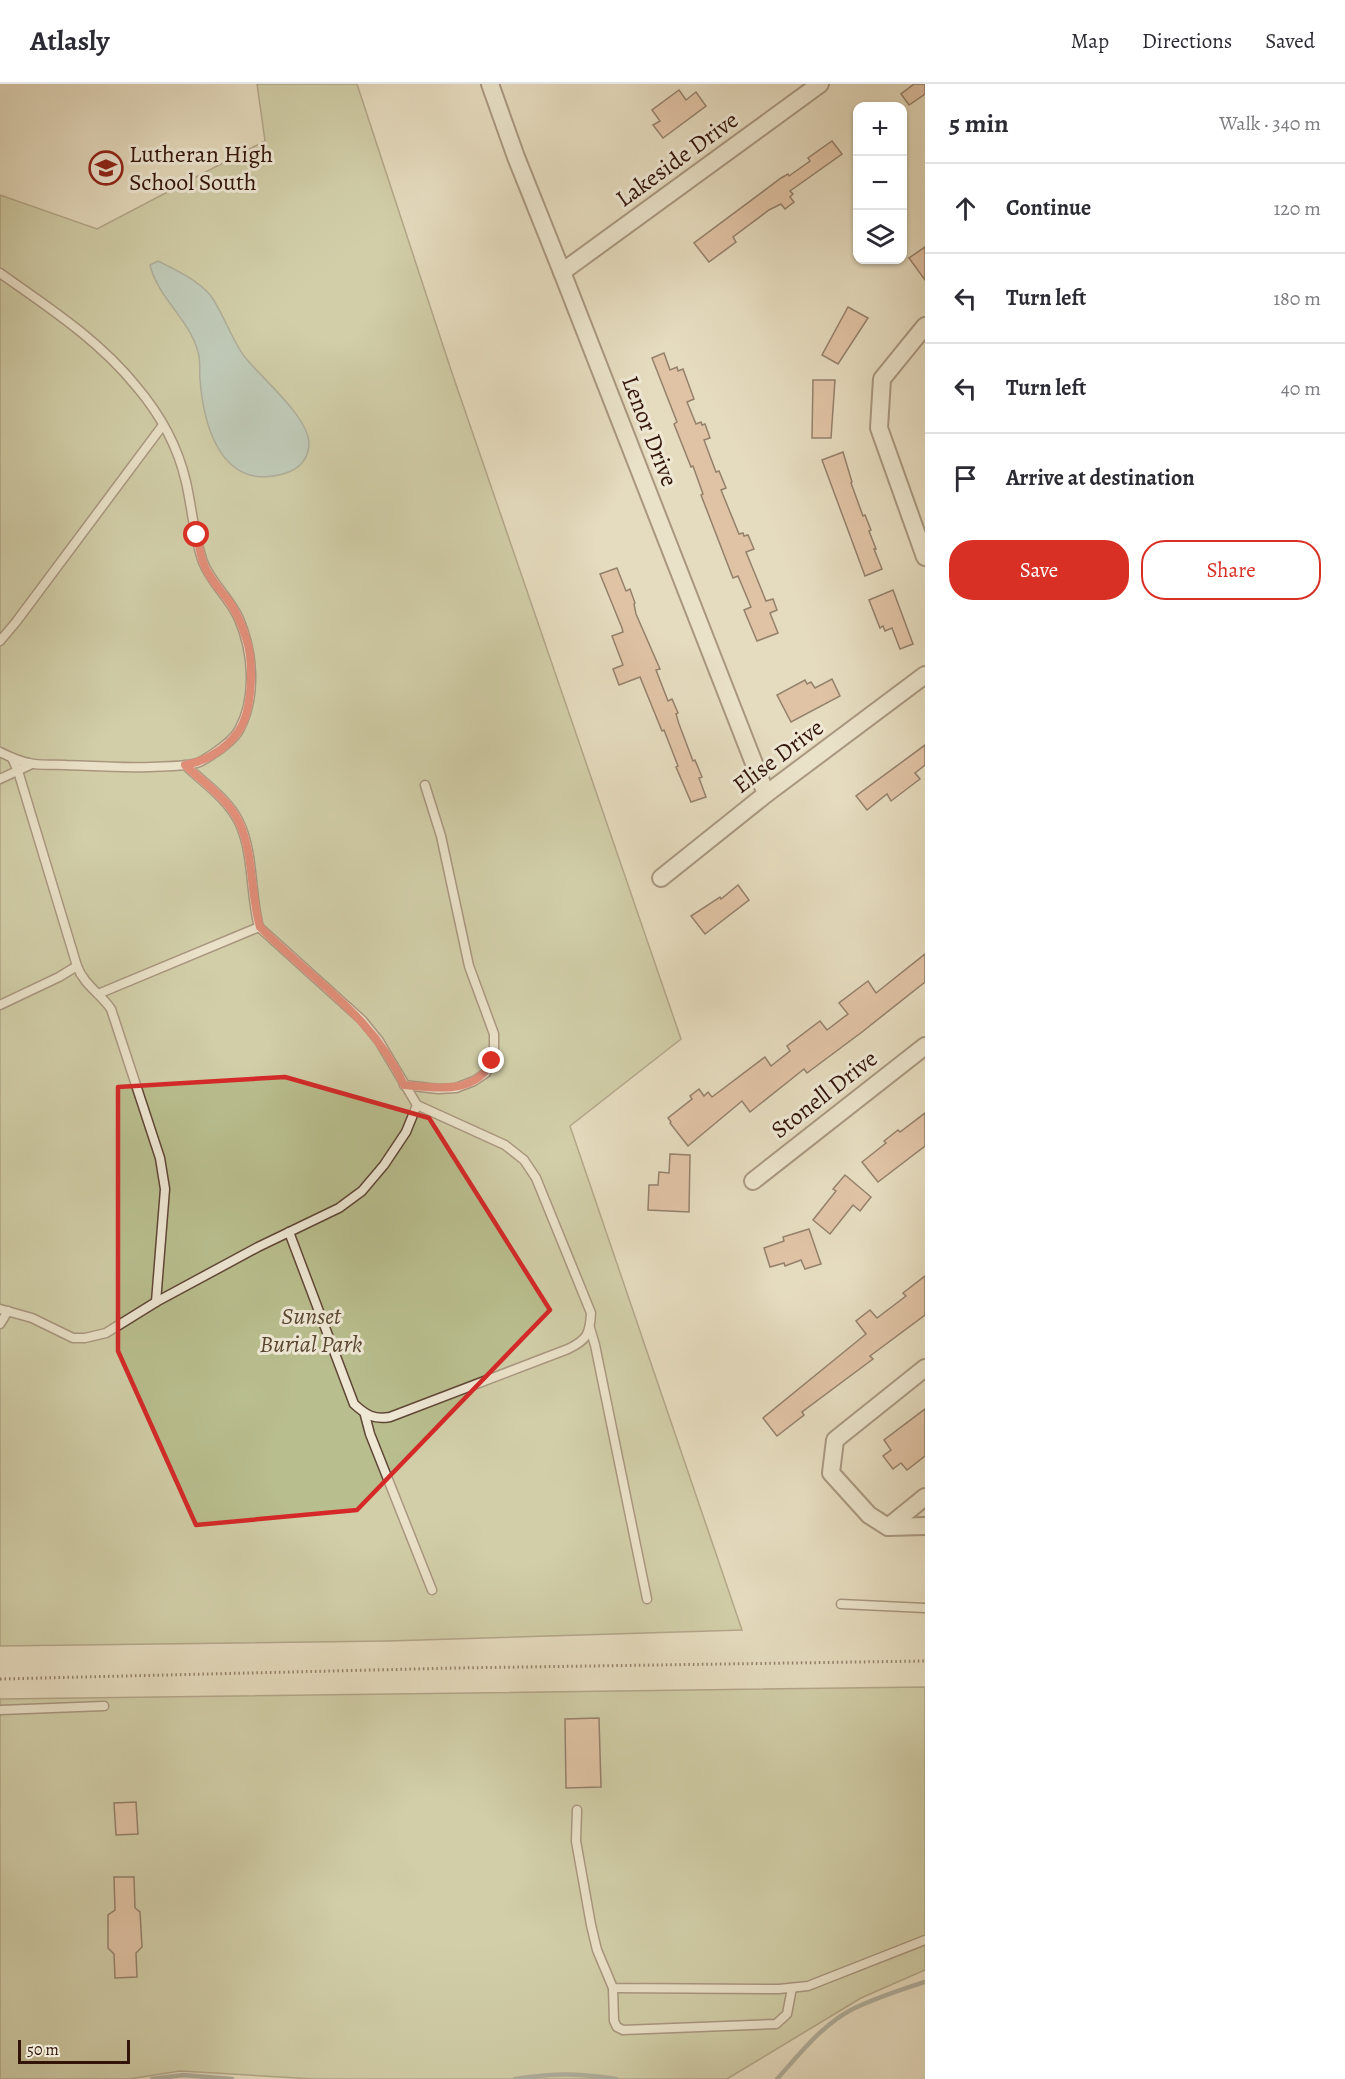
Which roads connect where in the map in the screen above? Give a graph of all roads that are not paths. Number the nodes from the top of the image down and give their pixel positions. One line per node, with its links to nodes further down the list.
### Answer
1 (490, 84): 3 (street, Lenor Drive)
2 (820, 84): 3 (street, Lakeside Drive)
3 (562, 272): 17 (street, Lenor Drive)
4 (0, 273): 6 (lane)
5 (925, 326): 7 (street)
6 (163, 425): 8 (lane); 13 (lane)
7 (925, 557)
8 (0, 641)
9 (925, 675): 17 (street, Elise Drive)
10 (0, 752): 11 (lane)
11 (12, 758): 12 (lane); 14 (lane)
12 (32, 764): 13 (lane); 14 (lane)
13 (185, 765): 19 (lane)
14 (18, 771): 15 (lane); 20 (lane)
15 (0, 779)
16 (425, 785): 24 (lane)
17 (766, 794): 18 (street, Elise Drive)
18 (662, 878)
19 (260, 927): 21 (lane); 24 (lane)
20 (77, 966): 21 (lane); 22 (lane)
21 (98, 994): 28 (lane)
22 (0, 1005)
23 (925, 1046): 26 (street, Stonell Drive)
24 (404, 1085): 25 (lane)
25 (417, 1105): 27 (lane); 31 (lane)
26 (753, 1181)
27 (289, 1232): 28 (lane); 33 (lane)
28 (156, 1302): 29 (lane)
29 (4, 1310): 30 (lane)
30 (0, 1324)
31 (590, 1328): 33 (lane); 38 (lane)
32 (925, 1368): 36 (street)
33 (365, 1415): 37 (lane)
34 (925, 1497): 36 (street)
35 (925, 1526): 36 (street)
36 (888, 1527)
37 (432, 1590)
38 (647, 1599)
39 (841, 1604): 40 (lane)
40 (925, 1608)
41 (104, 1706): 42 (lane)
42 (0, 1710)
43 (577, 1810): 45 (lane)
44 (925, 1940): 46 (lane)
45 (613, 1988): 46 (lane); 46 (lane)
46 (792, 1988)

